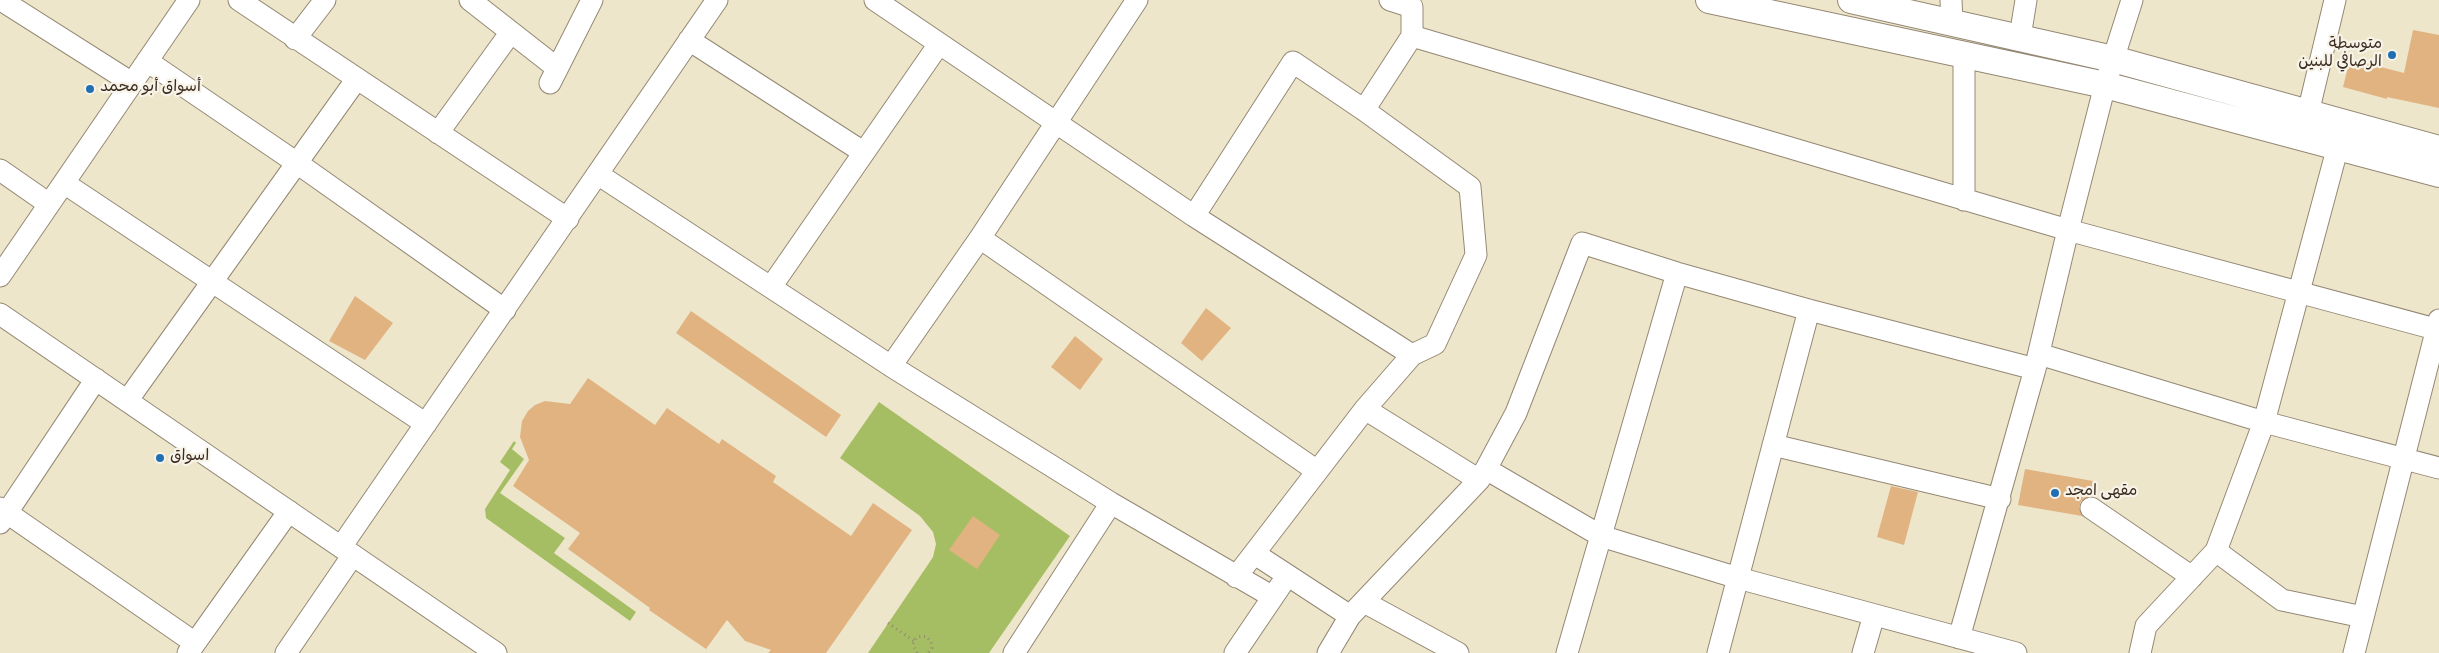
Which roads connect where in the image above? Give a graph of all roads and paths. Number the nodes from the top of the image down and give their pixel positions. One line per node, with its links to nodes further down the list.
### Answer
1 (1, 0): 27 (street)
2 (188, 0): 25 (street)
3 (239, 0): 20 (street)
4 (325, 0): 20 (street)
5 (470, 0): 17 (street)
6 (592, 0): 17 (street)
7 (717, 0): 21 (street)
8 (1137, 0): 31 (street)
9 (1709, 0): 23 (street)
10 (1851, 0): 16 (street)
11 (2026, 0): 19 (street)
12 (2132, 0): 24 (street)
13 (2334, 0): 30 (street)
14 (1398, 2): 18 (street)
15 (884, 3): 22 (street)
16 (1952, 11): 19 (street)
17 (511, 32): 32 (street)
18 (1412, 36): 29 (street); 41 (street)
19 (2020, 37): 24 (street)
20 (295, 39): 26 (street)
21 (689, 40): 35 (street); 39 (street)
22 (939, 44): 31 (street); 35 (street)
23 (1964, 54): 28 (street); 41 (street)
24 (2113, 59): 28 (street); 30 (street)
25 (147, 61): 27 (street); 36 (street)
26 (356, 80): 32 (street); 36 (street)
27 (132, 83): 40 (street)
28 (2105, 85): 33 (street); 45 (street)
29 (1364, 110): 43 (street); 56 (street)
30 (2308, 113): 34 (street)
31 (1056, 123): 43 (street); 46 (street)
32 (438, 134): 44 (street)
33 (2338, 146): 38 (street); 51 (street)
34 (2439, 149)
35 (863, 152): 50 (street)
36 (297, 163): 49 (street); 52 (street)
37 (0, 170): 42 (street)
38 (2439, 174)
39 (599, 175): 44 (street); 50 (street)
40 (64, 183): 42 (street); 49 (street)
41 (1964, 200): 45 (street)
42 (49, 204): 48 (street)
43 (1194, 216): 56 (street)
44 (568, 219): 52 (street)
45 (2068, 230): 51 (street); 57 (street)
46 (980, 238): 58 (street); 67 (street)
47 (1677, 273): 53 (street); 68 (street); 74 (street)
48 (0, 276)
49 (212, 282): 60 (street); 63 (street)
50 (771, 288): 58 (street)
51 (2298, 294): 55 (street); 62 (street)
52 (504, 310): 63 (street)
53 (1809, 310): 57 (street); 64 (street)
54 (0, 314): 59 (street)
55 (2438, 326): 65 (street)
56 (1412, 355): 61 (street)
57 (2037, 362): 62 (street); 69 (street)
58 (891, 366): 70 (street)
59 (96, 380): 60 (street); 73 (street)
60 (127, 400): 72 (street)
61 (1364, 409): 67 (street); 68 (street)
62 (2264, 422): 65 (street); 76 (street)
63 (426, 424): 75 (street)
64 (1773, 445): 69 (street); 81 (street)
65 (2403, 459): 66 (street); 85 (street)
66 (2439, 468)
67 (1317, 471): 77 (street)
68 (1483, 475): 74 (street); 83 (street)
69 (2000, 499): 87 (street)
70 (1111, 503): 79 (street); 95 (street)
71 (2091, 508): 80 (street)
72 (289, 511): 75 (street); 89 (street)
73 (2, 515): 89 (street)
74 (1601, 536): 81 (street); 99 (street)
75 (347, 551): 91 (street); 92 (street)
76 (2216, 551): 80 (street); 85 (street)
77 (1255, 554): 78 (street); 79 (street)
78 (1288, 576): 82 (street); 83 (street)
79 (1236, 577): 82 (street)
80 (2192, 577): 103 (street)
81 (1738, 578): 84 (street); 100 (street)
82 (1273, 597): 96 (street)
83 (1357, 609): 97 (street); 98 (street)
84 (1874, 615): 87 (street); 101 (street)
85 (2363, 617): 104 (street)
86 (888, 623): 88 (path)
87 (1960, 638): 90 (street)
88 (914, 641): 93 (path); 94 (path)
89 (191, 648)
90 (1991, 650): 102 (street)
91 (286, 653)
92 (496, 653)
93 (916, 653)
94 (928, 653)
95 (1014, 653)
96 (1235, 653)
97 (1328, 653)
98 (1458, 653)
99 (1567, 653)
100 (1718, 653)
101 (1863, 653)
102 (2016, 653)
103 (2140, 653)
104 (2354, 653)

